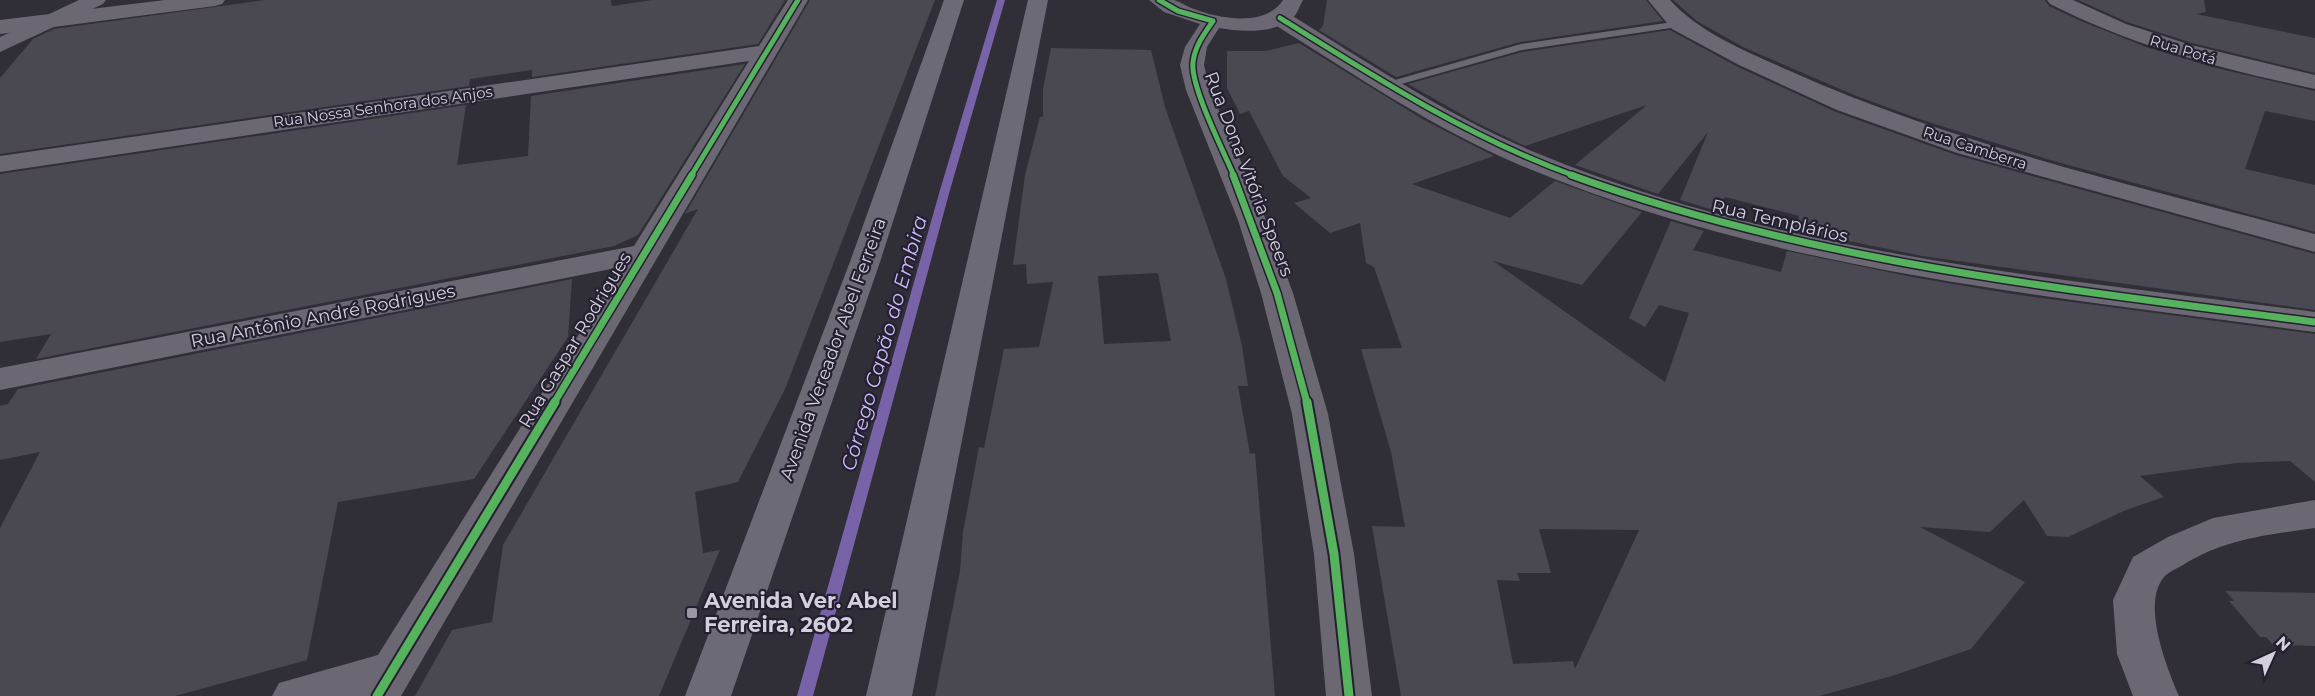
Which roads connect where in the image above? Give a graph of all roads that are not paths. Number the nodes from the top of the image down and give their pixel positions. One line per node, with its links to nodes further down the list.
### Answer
1 (96, 0): 10 (street)
2 (215, 0): 10 (street)
3 (798, 0): 15 (street, Rua Gaspar Rodrigues)
4 (954, 0): 26 (main road, Avenida Vereador Abel Ferreira)
5 (1038, 0): 27 (main road)
6 (1159, 0): 11 (street)
7 (1658, 0): 12 (street, Rua Camberra)
8 (2057, 0): 16 (street, Rua Potá)
9 (1287, 9): 11 (street); 17 (street, Rua Templários)
10 (50, 21): 13 (street); 14 (street)
11 (1213, 21): 28 (street, Rua Dona Vitória Speers)
12 (1680, 24): 17 (lane); 19 (street, Rua Camberra)
13 (0, 27)
14 (0, 45)
15 (765, 52): 18 (street, Rua Nossa Senhora dos Anjos); 20 (street, Rua Gaspar Rodrigues)
16 (2315, 82)
17 (1387, 84): 21 (street, Rua Templários)
18 (0, 164)
19 (2315, 243)
20 (645, 254): 22 (street, Rua Antônio André Rodrigues); 24 (street, Rua Gaspar Rodrigues)
21 (2315, 322)
22 (0, 379)
23 (2315, 514): 29 (street)
24 (385, 683): 25 (street)
25 (295, 696)
26 (708, 696)
27 (889, 696)
28 (1349, 696)
29 (2156, 696)

